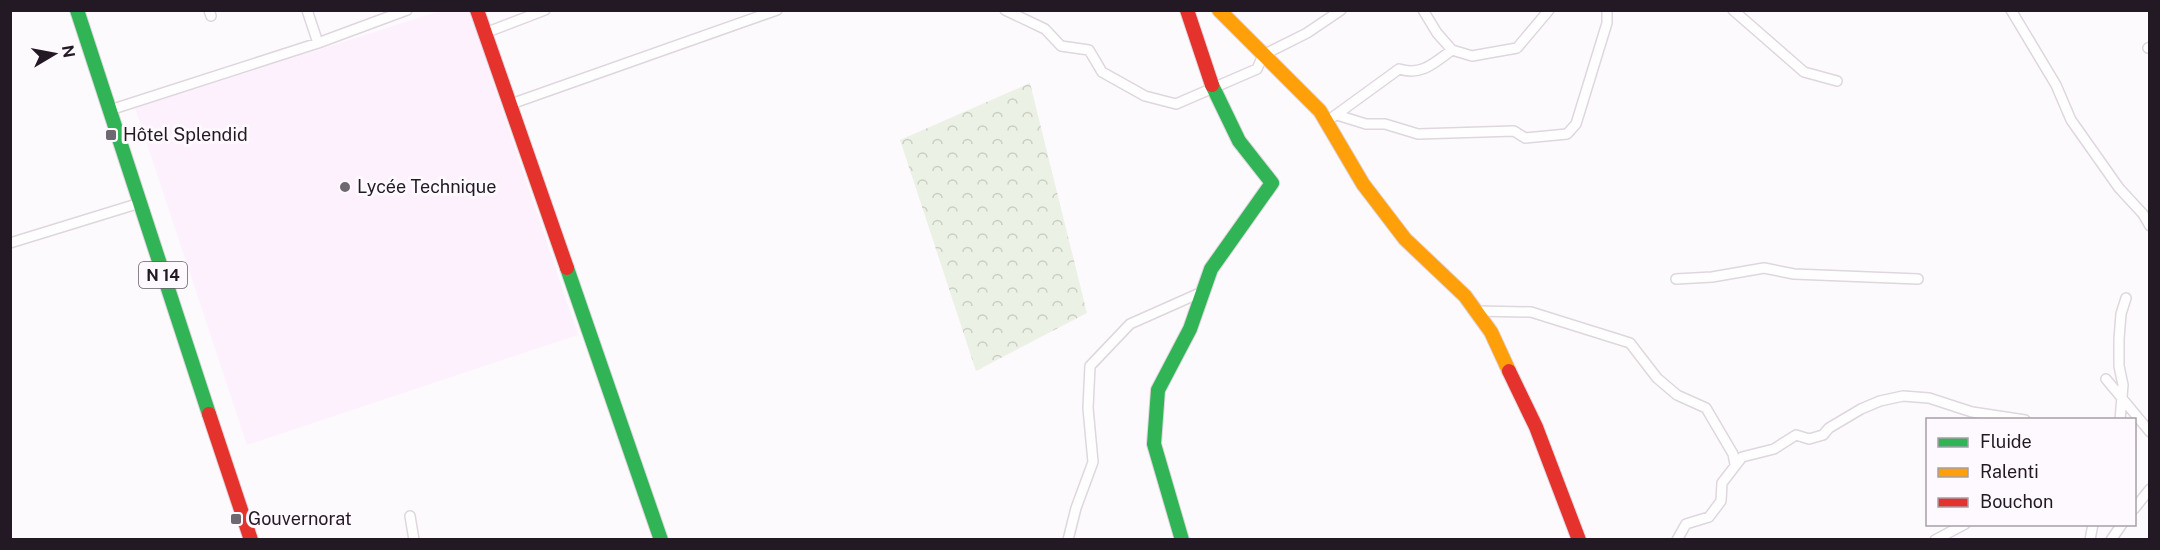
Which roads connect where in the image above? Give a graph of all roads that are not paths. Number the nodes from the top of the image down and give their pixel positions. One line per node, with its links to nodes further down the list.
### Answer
1 (77, 10): 24 (street, N 14)
2 (307, 10): 18 (street)
3 (407, 10): 16 (street)
4 (477, 10): 17 (street)
5 (545, 10): 17 (street)
6 (777, 10): 23 (street)
7 (1005, 10): 22 (street)
8 (1187, 10): 22 (street)
9 (1219, 10): 20 (street)
10 (1341, 10): 20 (street)
11 (1423, 10): 19 (street)
12 (1549, 10): 19 (street)
13 (1607, 10): 25 (street)
14 (1733, 10): 21 (street)
15 (2011, 10): 27 (street)
16 (391, 13): 18 (street)
17 (486, 33): 23 (street)
18 (318, 43): 24 (street)
19 (1452, 50): 25 (street)
20 (1263, 55): 22 (street); 25 (street)
21 (1837, 81)
22 (1213, 89): 31 (street)
23 (511, 104): 47 (street)
24 (110, 110): 26 (street, N 14)
25 (1331, 119): 33 (street)
26 (140, 203): 28 (street); 45 (street, N 14)
27 (2150, 226)
28 (10, 243)
29 (1676, 279): 30 (street)
30 (1918, 279)
31 (1202, 292): 48 (street); 49 (street)
32 (2126, 298): 35 (street)
33 (1476, 311): 39 (street); 50 (street)
34 (2106, 379): 35 (street)
35 (2121, 397): 37 (street); 38 (street)
36 (2012, 418): 39 (street)
37 (2120, 418)
38 (2150, 432)
39 (1735, 464): 51 (street)
40 (2150, 489): 41 (street)
41 (2136, 506)
42 (410, 516): 46 (street)
43 (1963, 526): 52 (street)
44 (2121, 526): 53 (street)
45 (251, 540)
46 (414, 540)
47 (661, 540)
48 (1068, 540)
49 (1182, 540)
50 (1579, 540)
51 (1677, 540)
52 (1935, 540)
53 (2111, 540)

